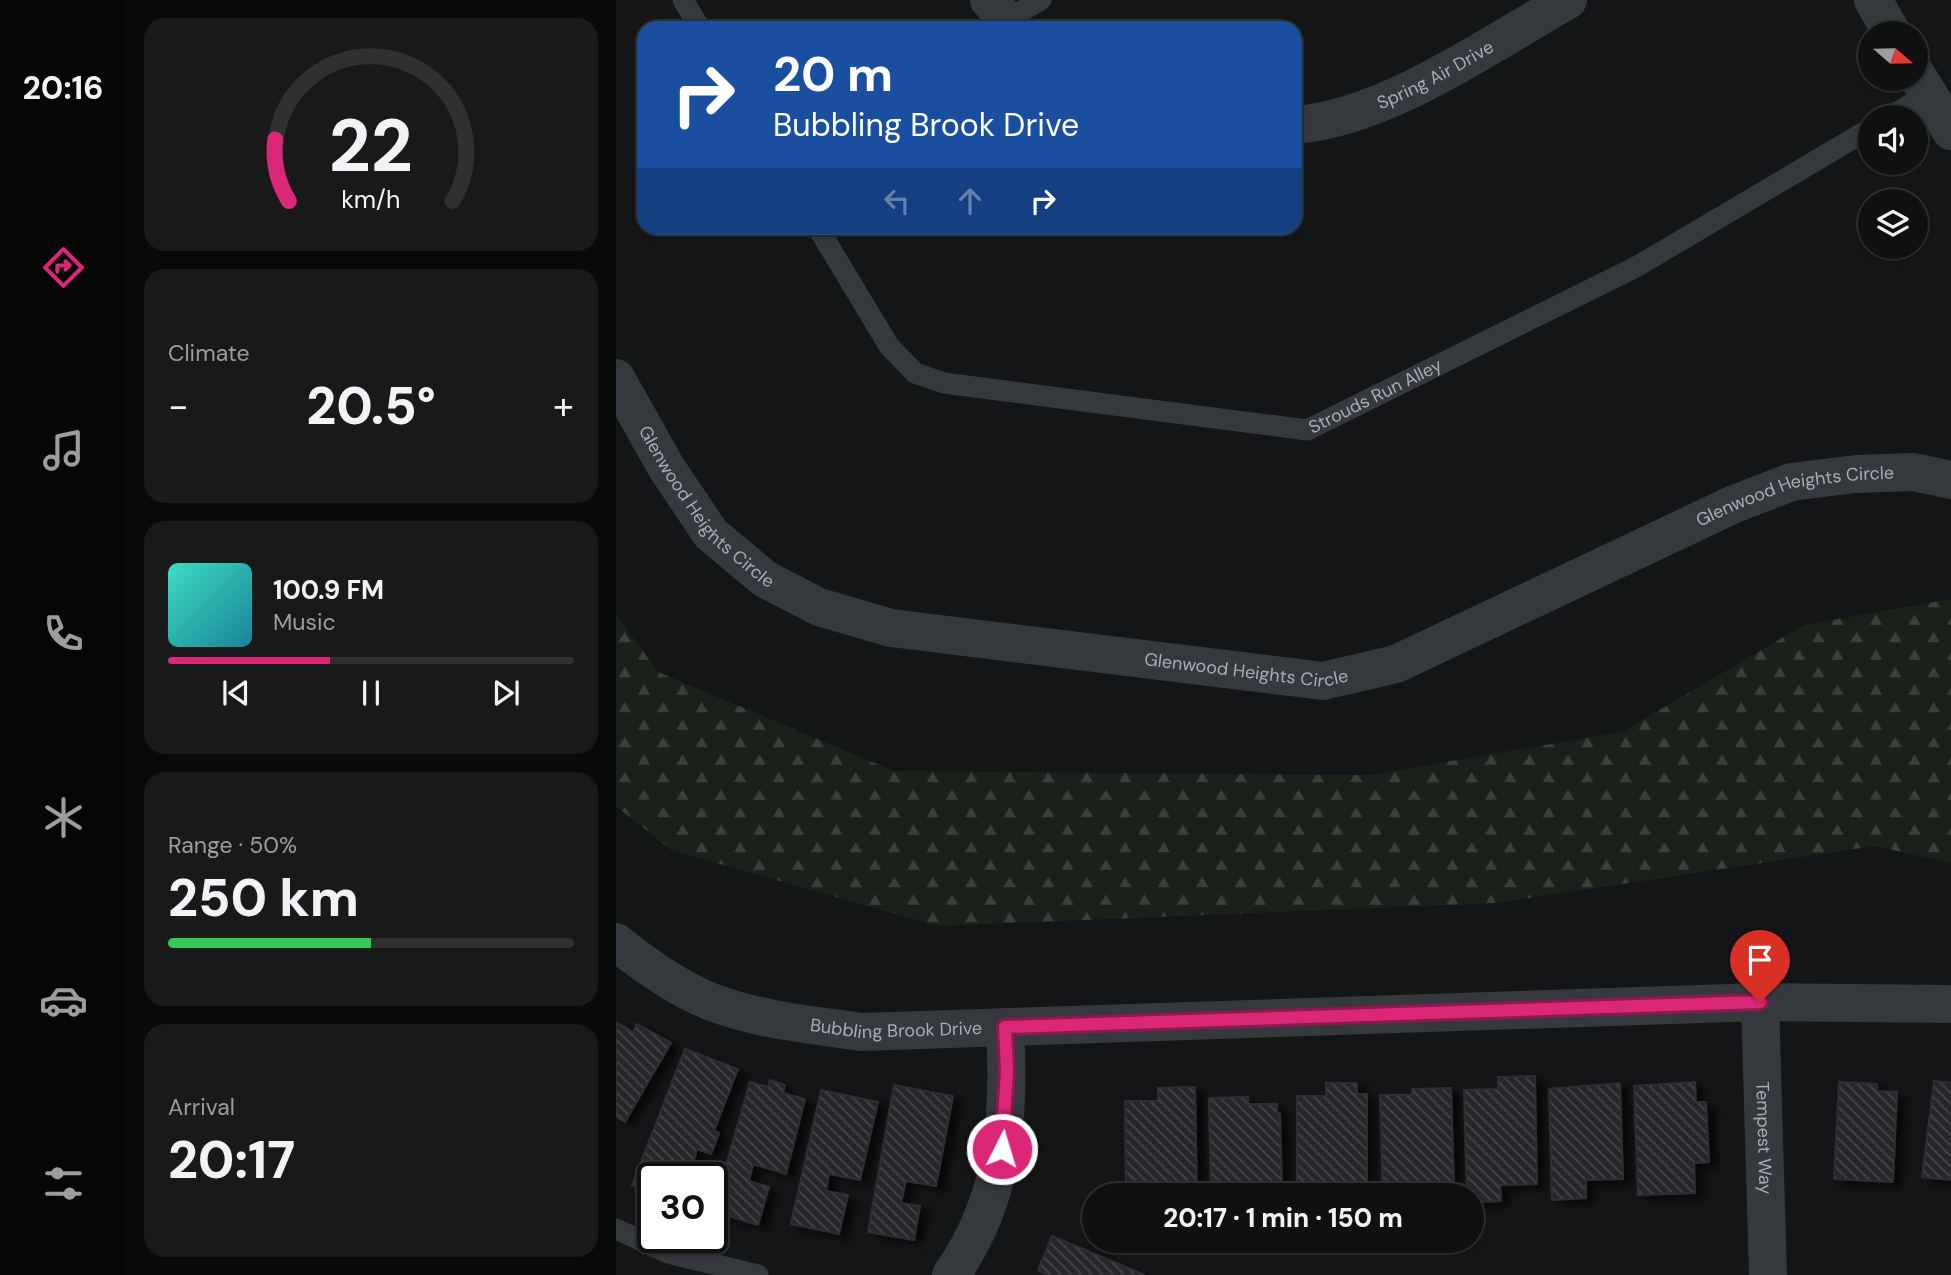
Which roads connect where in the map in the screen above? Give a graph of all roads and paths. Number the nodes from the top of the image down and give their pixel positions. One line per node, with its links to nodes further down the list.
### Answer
1 (683, 0): 6 (lane)
2 (1041, 0): 5 (lane)
3 (1568, 0): 11 (street, Spring Air Drive)
4 (1873, 0): 7 (street)
5 (1003, 16)
6 (695, 21)
7 (1885, 21)
8 (1915, 91): 10 (lane)
9 (1926, 91): 12 (street)
10 (1901, 105)
11 (1302, 124)
12 (1951, 131)
13 (1858, 136): 14 (lane, Strouds Run Alley)
14 (822, 235)
15 (616, 379): 16 (street, Glenwood Heights Circle)
16 (1951, 480)
17 (616, 942): 20 (street, Bubbling Brook Drive)
18 (1760, 1002): 19 (street, Bubbling Brook Drive); 20 (street, Bubbling Brook Drive); 24 (street, Tempest Way)
19 (1951, 1004)
20 (1005, 1027): 23 (street)
21 (616, 1229): 22 (lane)
22 (758, 1275)
23 (951, 1275)
24 (1768, 1275)

